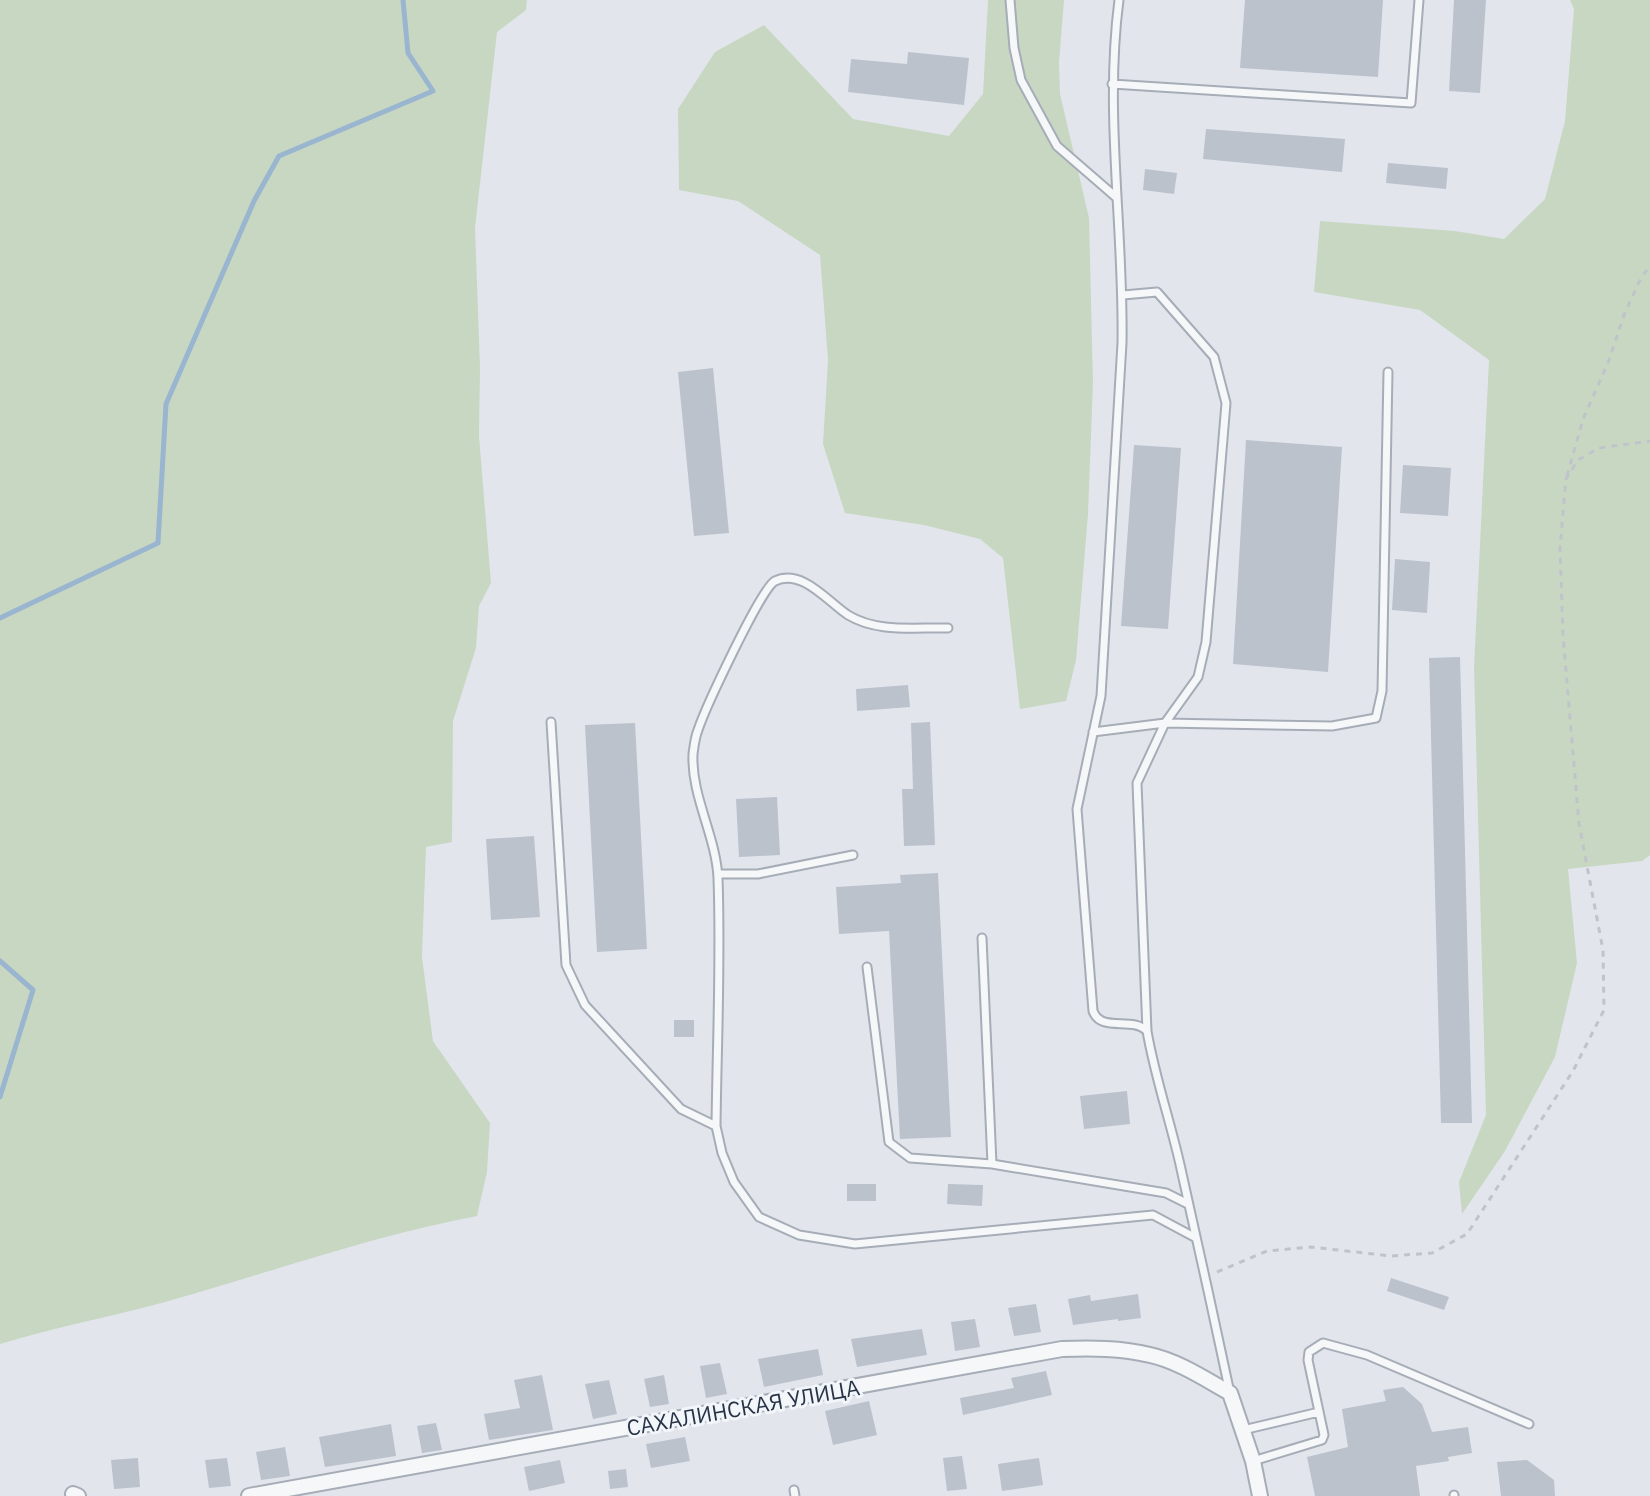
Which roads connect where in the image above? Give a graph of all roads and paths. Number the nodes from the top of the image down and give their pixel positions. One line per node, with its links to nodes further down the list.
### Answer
1 (1010, 0): 5 (lane)
2 (1119, 0): 4 (lane)
3 (1419, 0): 4 (lane)
4 (1112, 84): 5 (lane)
5 (1117, 198): 7 (lane)
6 (1650, 265): 10 (path)
7 (1123, 295): 13 (lane); 14 (lane)
8 (1388, 372): 13 (lane)
9 (1650, 441): 10 (path)
10 (1566, 479): 24 (path)
11 (948, 628): 16 (lane)
12 (551, 722): 20 (lane)
13 (1165, 723): 14 (lane); 19 (lane)
14 (1093, 732): 19 (lane)
15 (853, 855): 16 (lane)
16 (718, 874): 20 (lane)
17 (982, 938): 21 (lane)
18 (867, 967): 21 (lane)
19 (1147, 1031): 22 (lane)
20 (716, 1126): 23 (lane)
21 (992, 1164): 22 (lane)
22 (1188, 1204): 23 (lane)
23 (1196, 1238): 24 (lane)
24 (1206, 1277): 25 (lane)
25 (1230, 1393): 28 (street); 30 (street, САХАЛИНСКАЯ УЛИЦА)
26 (1319, 1412): 27 (lane); 28 (lane); 29 (lane)
27 (1529, 1424)
28 (1241, 1430): 29 (street)
29 (1253, 1461): 31 (street)
30 (249, 1496)
31 (1260, 1496)

